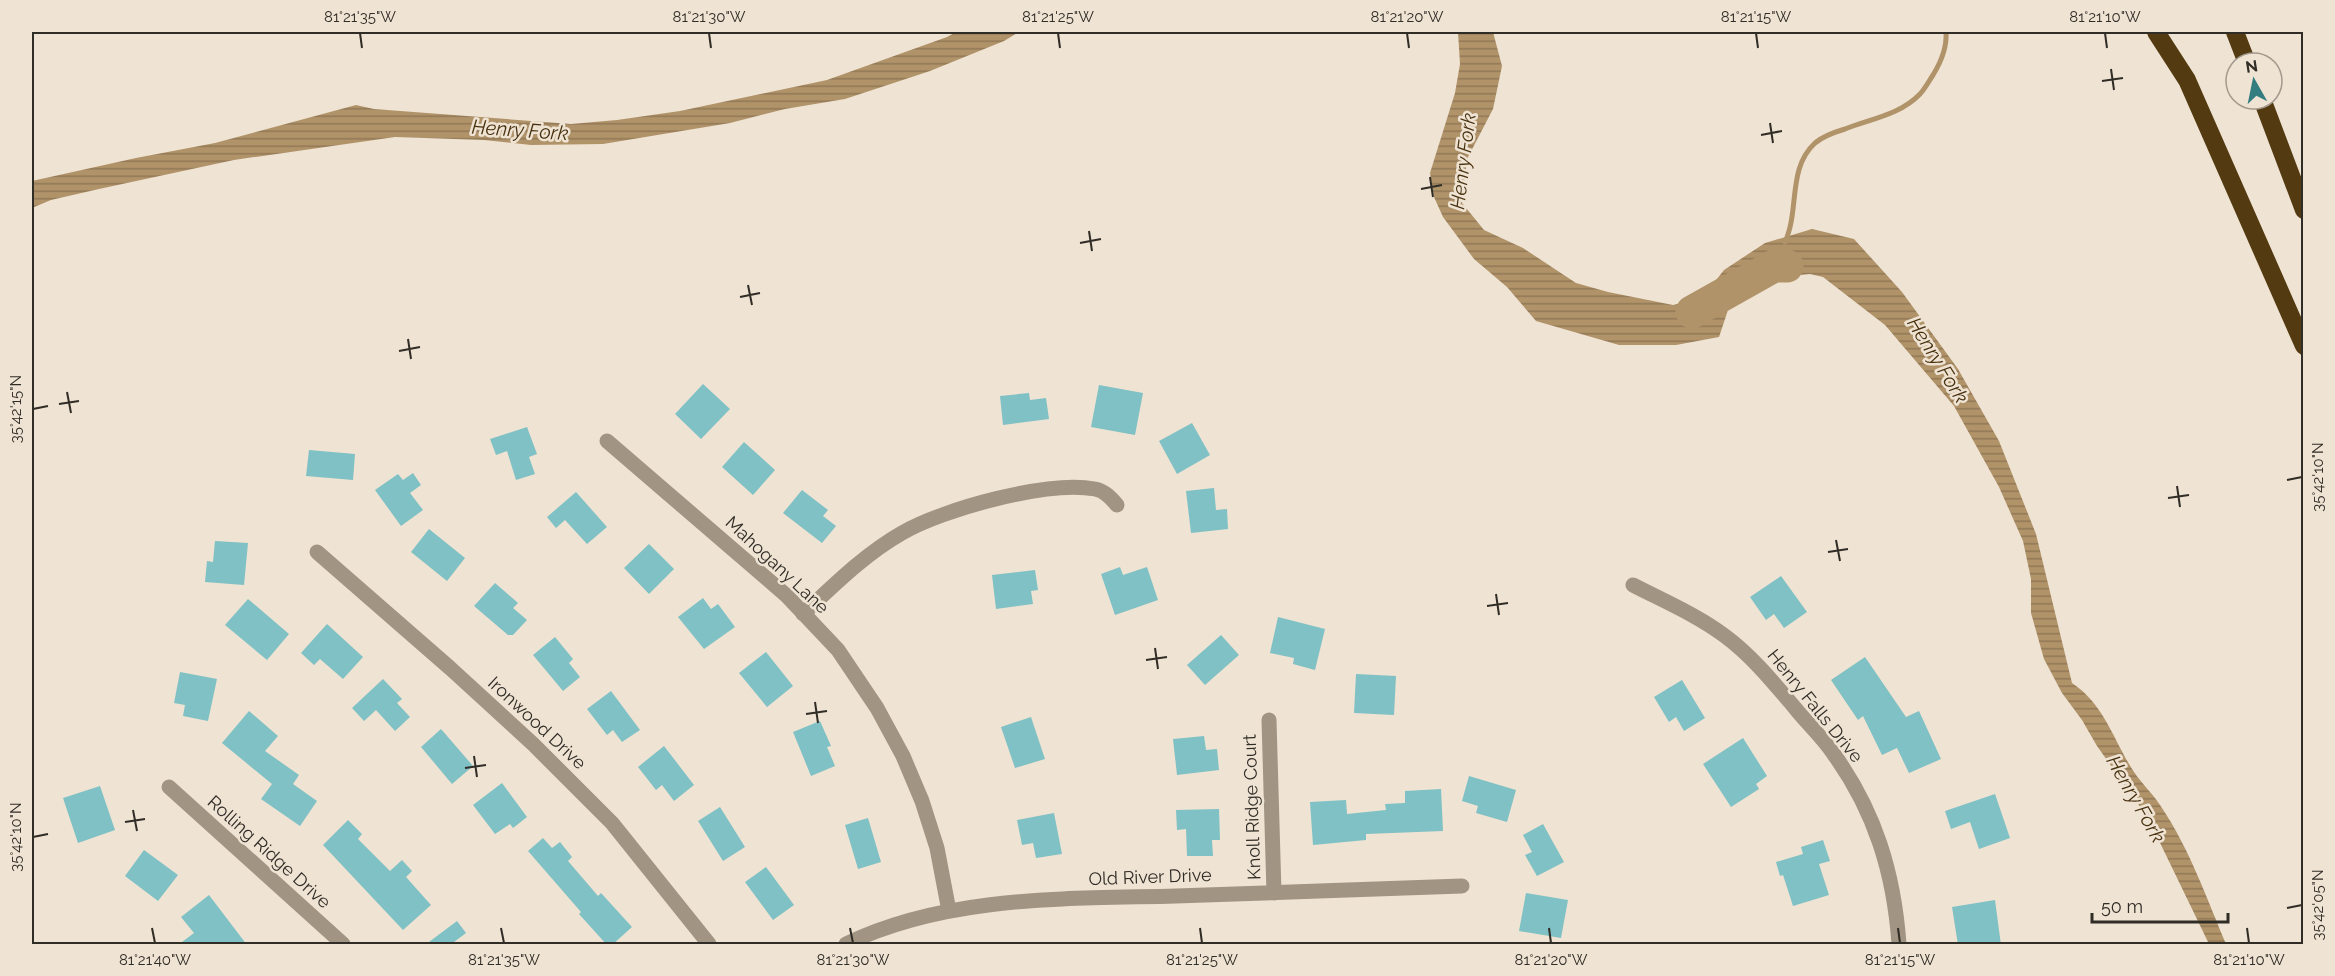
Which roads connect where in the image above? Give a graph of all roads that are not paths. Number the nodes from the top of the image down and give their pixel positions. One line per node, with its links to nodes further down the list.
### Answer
1 (2156, 32): 5 (highway)
2 (2172, 32): 5 (highway)
3 (2235, 32): 4 (highway)
4 (2242, 51)
5 (2187, 80): 8 (highway)
6 (2267, 111): 7 (highway)
7 (2304, 210)
8 (2304, 346)
9 (606, 441): 13 (street, Mahogany Lane)
10 (1117, 505): 13 (street)
11 (317, 552): 20 (street, Ironwood Drive)
12 (1633, 585): 22 (street, Henry Falls Drive)
13 (803, 614): 18 (street, Mahogany Lane)
14 (1269, 720): 17 (street, Knoll Ridge Court)
15 (169, 787): 19 (street, Rolling Ridge Drive)
16 (1462, 886): 17 (street, Old River Drive)
17 (1274, 893): 18 (street, Old River Drive)
18 (949, 911): 21 (street, Old River Drive)
19 (343, 945)
20 (709, 945)
21 (846, 945)
22 (1899, 945)

